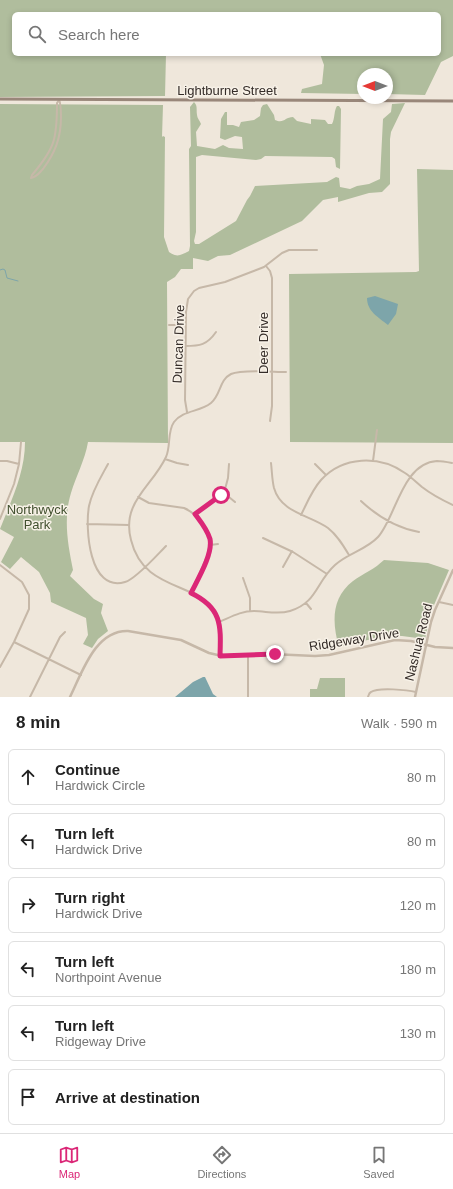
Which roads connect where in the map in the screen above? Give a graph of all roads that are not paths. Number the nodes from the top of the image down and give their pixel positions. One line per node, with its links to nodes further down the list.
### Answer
1 (0, 99): 2 (main road, Lightburne Street)
2 (59, 99): 3 (main road, Lightburne Street); 4 (street); 5 (street)
3 (453, 101)
4 (55, 140): 5 (street); 5 (street)
5 (58, 141)
6 (317, 250): 7 (street, Duncan Drive)
7 (266, 266): 9 (street, Duncan Drive); 12 (street, Deer Drive)
8 (169, 325): 9 (street)
9 (186, 325): 11 (street, Duncan Drive)
10 (216, 332): 11 (street)
11 (185, 346): 14 (street, Duncan Drive)
12 (272, 372): 13 (street); 14 (street); 15 (street, Deer Drive)
13 (286, 372)
14 (187, 412): 18 (street)
15 (270, 421)
16 (377, 430): 20 (street)
17 (21, 442): 23 (street)
18 (165, 459): 27 (street); 31 (street)
19 (0, 461): 23 (street)
20 (373, 461): 28 (street); 29 (street)
21 (271, 463): 36 (street)
22 (452, 463): 29 (street)
23 (19, 464): 37 (street)
24 (108, 464): 39 (street)
25 (229, 464): 30 (street)
26 (315, 464): 28 (street)
27 (188, 465)
28 (326, 475): 36 (street)
29 (411, 478): 34 (street); 38 (street)
30 (224, 493): 33 (street); 35 (street)
31 (138, 496): 35 (street); 40 (street)
32 (361, 501): 38 (street)
33 (234, 502)
34 (453, 506)
35 (195, 514): 44 (street)
36 (301, 515): 47 (street)
37 (0, 519)
38 (388, 520): 41 (street); 47 (street)
39 (87, 524): 40 (street); 49 (street)
40 (129, 525): 49 (street)
41 (419, 532)
42 (263, 538): 46 (street)
43 (218, 544): 44 (street)
44 (210, 545): 54 (street)
45 (166, 546): 49 (street)
46 (292, 551): 50 (street); 52 (street)
47 (349, 555): 52 (street)
48 (0, 566): 62 (street)
49 (144, 567): 54 (street)
50 (283, 567)
51 (453, 570): 55 (street, Nashua Road)
52 (327, 574): 56 (street)
53 (244, 578): 59 (street)
54 (191, 593): 60 (street)
55 (438, 602): 57 (street); 63 (street, Nashua Road)
56 (306, 603): 58 (street); 59 (street)
57 (453, 605)
58 (311, 609)
59 (250, 611): 60 (street)
60 (219, 622): 66 (street)
61 (65, 632): 67 (street)
62 (14, 642): 67 (street); 68 (street)
63 (426, 645): 64 (street, Ridgeway Drive); 65 (street, Ridgeway Drive); 70 (street, Nashua Road)
64 (453, 648)
65 (248, 655): 66 (street, Ridgeway Drive); 73 (street)
66 (220, 656): 69 (street, Ridgeway Drive)
67 (49, 659): 69 (street); 71 (street)
68 (0, 667)
69 (81, 675): 72 (street)
70 (416, 692): 74 (street); 75 (street, Nashua Road)
71 (30, 697)
72 (70, 697)
73 (248, 697)
74 (368, 697)
75 (415, 697)

